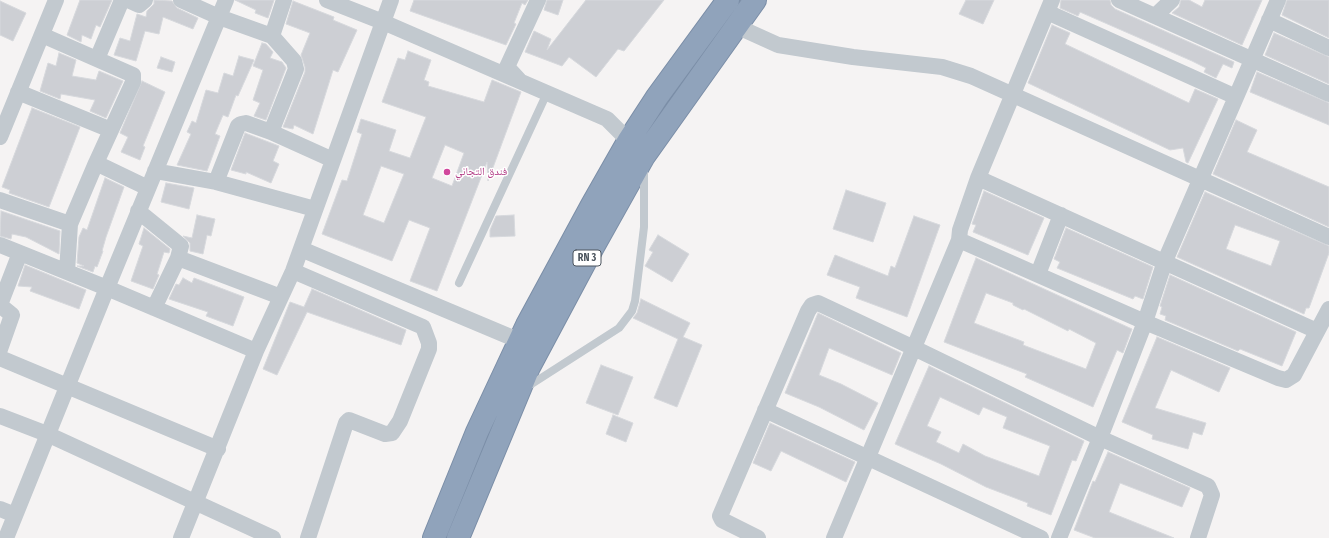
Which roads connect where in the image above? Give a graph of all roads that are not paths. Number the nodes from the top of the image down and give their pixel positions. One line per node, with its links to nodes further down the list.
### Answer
1 (56, 0): 22 (street)
2 (122, 0): 25 (street)
3 (128, 0): 4 (street)
4 (145, 0)
5 (181, 0): 18 (street)
6 (226, 0): 18 (street)
7 (284, 0): 23 (street)
8 (327, 0): 20 (street)
9 (391, 0): 20 (street)
10 (538, 0): 27 (street)
11 (728, 0): 36 (highway, RN 3)
12 (755, 0): 21 (highway, RN 3)
13 (1119, 0): 17 (street)
14 (1172, 0): 17 (street)
15 (1278, 0): 19 (street)
16 (1050, 6): 30 (street); 32 (street)
17 (1155, 16): 26 (street)
18 (219, 17): 23 (street); 40 (street)
19 (1269, 20): 24 (street); 26 (street)
20 (383, 22): 27 (street); 38 (street)
21 (736, 26): 30 (street); 37 (highway, RN 3)
22 (42, 35): 25 (street); 28 (street)
23 (272, 36): 34 (street)
24 (1329, 48)
25 (97, 59): 33 (street)
26 (1251, 59): 31 (street); 32 (street)
27 (519, 80): 29 (street)
28 (18, 92): 33 (street); 35 (street)
29 (547, 93): 36 (street); 60 (lane)
30 (1013, 94): 41 (street); 42 (street)
31 (1329, 94)
32 (1236, 97): 42 (street)
33 (111, 130): 39 (street)
34 (271, 132): 38 (street); 43 (street)
35 (0, 137)
36 (629, 140): 37 (street); 67 (highway, RN 3)
37 (644, 156): 73 (highway, RN 3); 73 (lane)
38 (333, 160): 46 (street)
39 (96, 163): 44 (street); 49 (street)
40 (155, 171): 43 (street); 44 (street)
41 (978, 178): 48 (street); 51 (street)
42 (1199, 179): 50 (street); 56 (street)
43 (216, 182): 46 (street)
44 (148, 188): 47 (street)
45 (0, 200): 49 (street)
46 (315, 209): 53 (street)
47 (138, 211): 55 (street); 61 (street)
48 (1061, 215): 56 (street); 59 (street)
49 (70, 224): 58 (street)
50 (1329, 237)
51 (959, 240): 59 (street); 68 (street)
52 (0, 245): 54 (street)
53 (301, 249): 57 (street); 67 (street)
54 (20, 253): 58 (street); 69 (street)
55 (178, 258): 62 (street); 63 (street)
56 (1165, 261): 65 (street); 66 (street)
57 (293, 271): 62 (street); 87 (street)
58 (66, 272): 61 (street)
59 (1038, 274): 65 (street)
60 (459, 283)
61 (107, 288): 63 (street); 72 (street)
62 (281, 297): 70 (street)
63 (154, 308): 70 (street)
64 (1329, 310): 66 (street)
65 (1145, 322): 66 (street); 77 (street)
66 (1317, 331)
67 (520, 341): 88 (highway, RN 3)
68 (914, 348): 74 (street); 77 (street); 79 (street)
69 (0, 349)
70 (256, 351): 78 (street)
71 (0, 358): 72 (street)
72 (67, 385): 76 (street); 78 (street)
73 (518, 392): 89 (highway, RN 3)
74 (765, 410): 79 (street); 83 (street)
75 (0, 416): 76 (street)
76 (47, 434): 80 (street); 82 (street)
77 (1100, 438): 93 (street); 94 (street)
78 (218, 449): 80 (street)
79 (868, 458): 91 (street); 92 (street)
80 (196, 503): 85 (street); 86 (street)
81 (0, 509): 82 (street)
82 (15, 515): 84 (street)
83 (743, 534): 90 (street)
84 (6, 538)
85 (181, 538)
86 (273, 538)
87 (308, 538)
88 (434, 538)
89 (458, 538)
90 (758, 538)
91 (834, 538)
92 (1041, 538)
93 (1059, 538)
94 (1198, 538)

